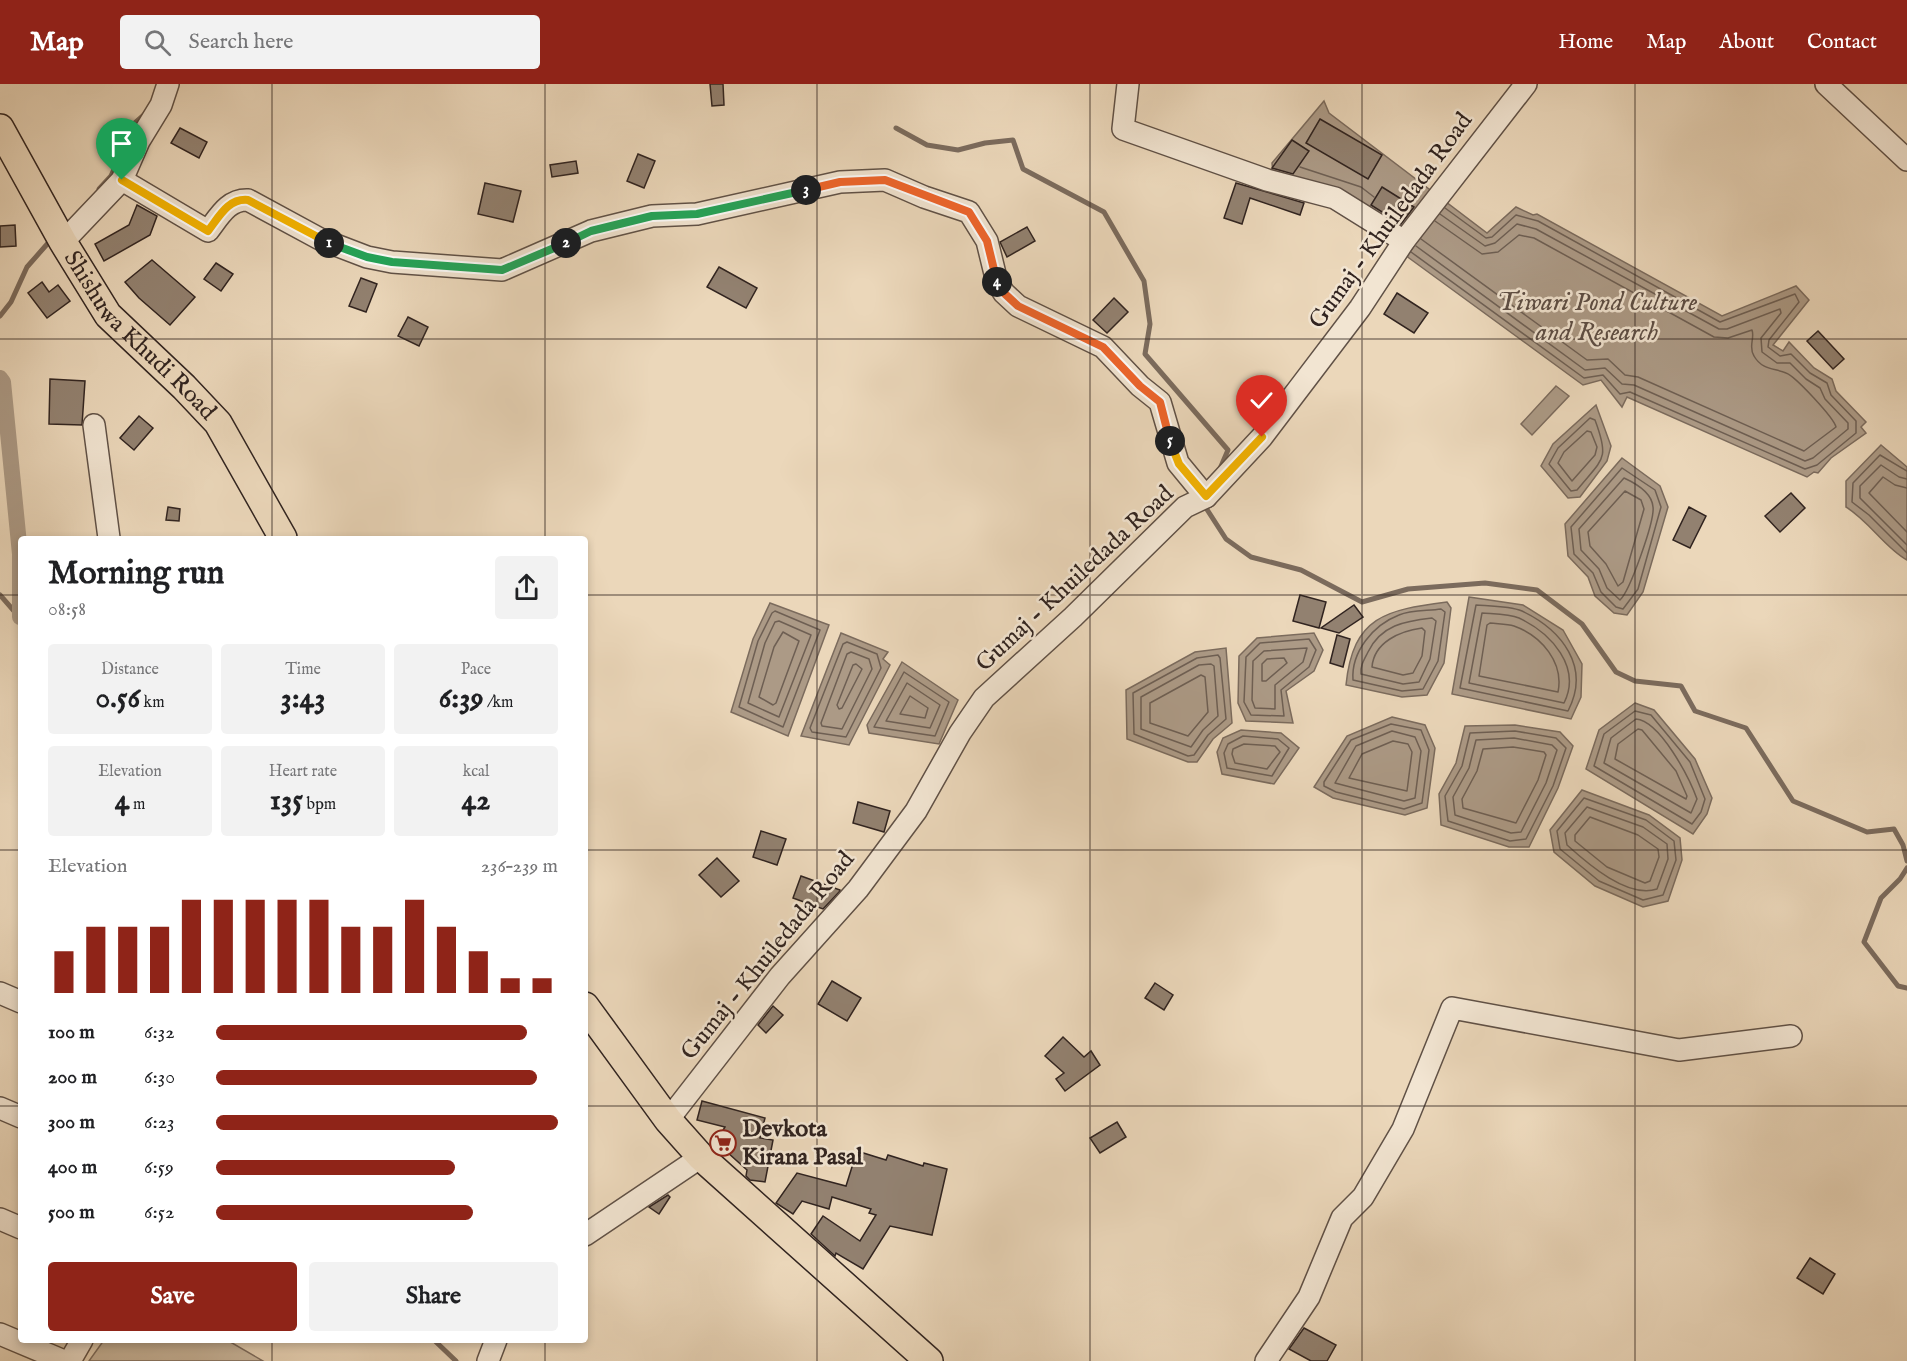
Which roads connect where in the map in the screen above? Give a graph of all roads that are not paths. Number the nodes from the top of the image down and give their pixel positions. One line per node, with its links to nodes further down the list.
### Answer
1 (168, 84): 7 (street)
2 (1128, 84): 8 (street)
3 (1526, 84): 8 (street, Gumaj - Khuiledada Road)
4 (1826, 84): 6 (street)
5 (0, 128): 9 (main road, Shishuwa Khudi Road)
6 (1907, 160)
7 (122, 180): 9 (street); 11 (street)
8 (1404, 241): 11 (street, Gumaj - Khuiledada Road)
9 (63, 242): 13 (main road, Shishuwa Khudi Road)
10 (94, 425): 12 (street)
11 (1206, 496): 20 (street, Gumaj - Khuiledada Road)
12 (109, 536)
13 (282, 536)
14 (0, 993): 15 (street)
15 (18, 1001)
16 (588, 1010): 20 (main road)
17 (1791, 1036): 34 (street)
18 (0, 1108): 19 (street)
19 (18, 1116)
20 (668, 1120): 21 (main road)
21 (701, 1156): 24 (street); 33 (main road)
22 (0, 1219): 23 (street)
23 (18, 1227)
24 (588, 1233)
25 (0, 1334): 26 (street)
26 (18, 1342)
27 (21, 1343): 30 (street)
28 (80, 1343): 31 (street)
29 (495, 1343): 32 (street)
30 (64, 1361)
31 (70, 1361)
32 (488, 1361)
33 (929, 1361)
34 (1266, 1361)

